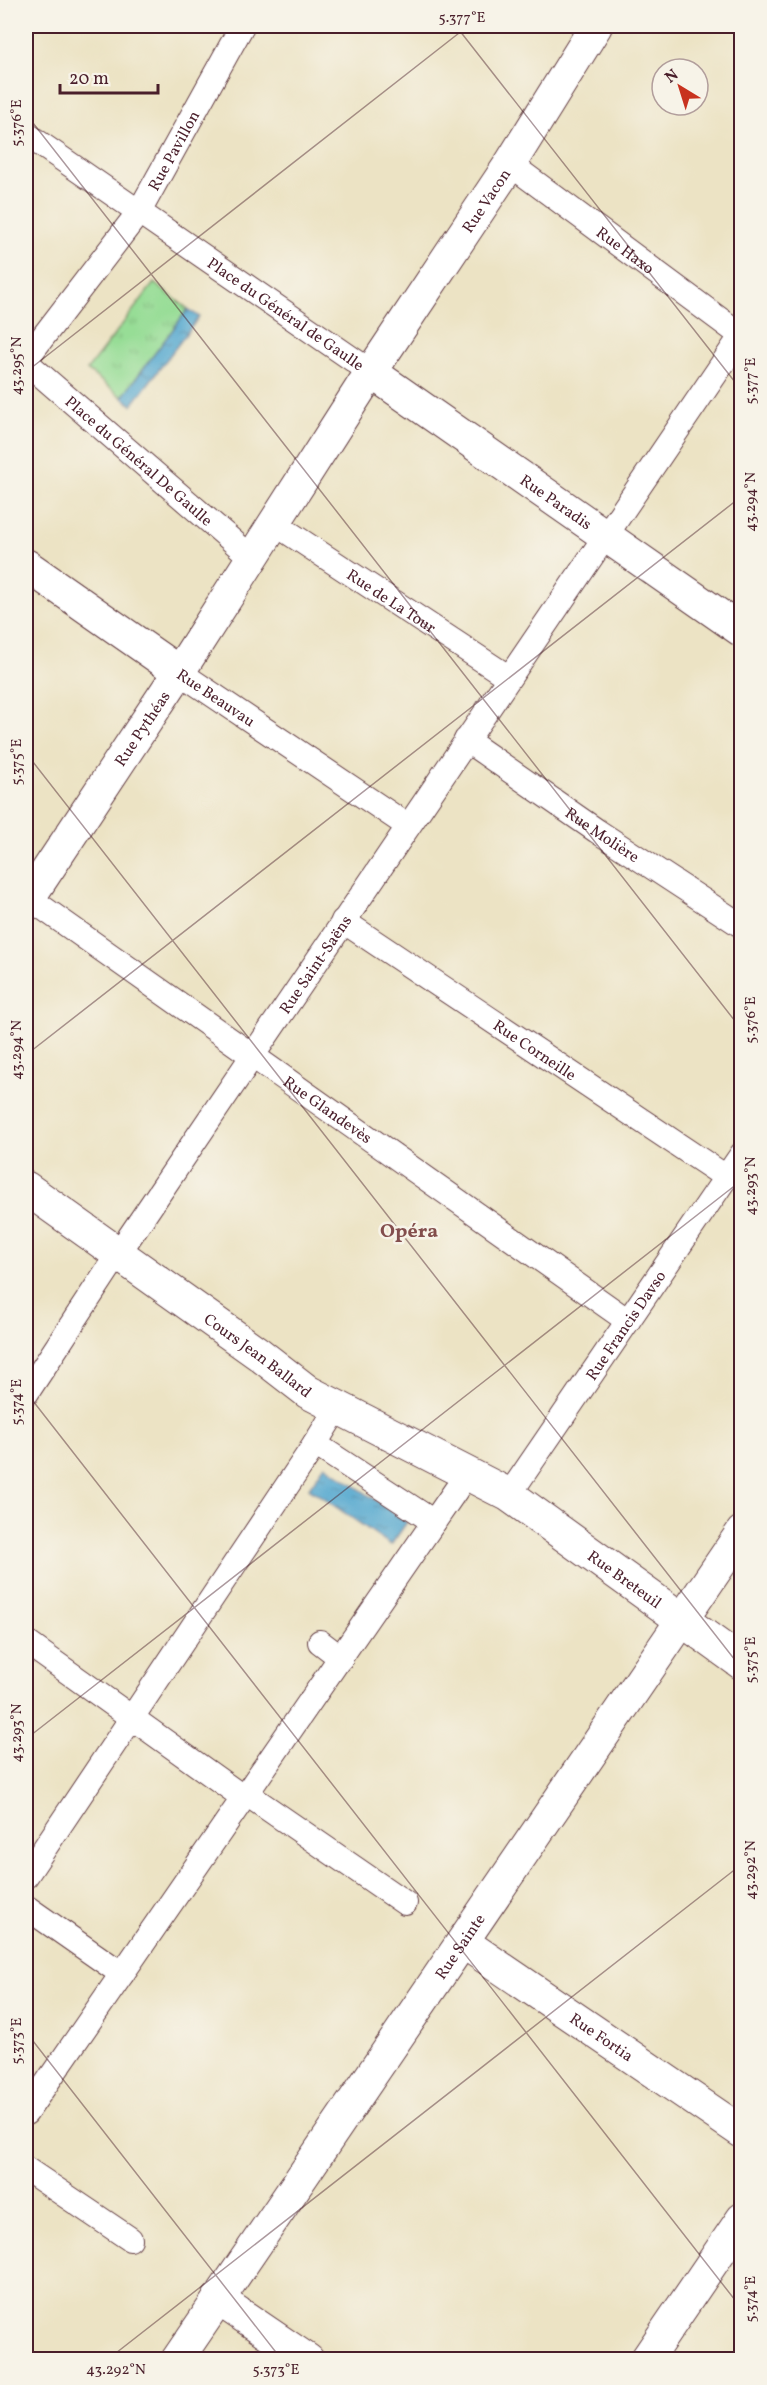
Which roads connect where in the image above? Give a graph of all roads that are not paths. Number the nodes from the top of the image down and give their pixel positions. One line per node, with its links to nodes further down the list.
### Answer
1 (242, 26): 5 (street, Rue Pavillon)
2 (596, 26): 4 (street, Rue Vacon)
3 (26, 134): 5 (street, Place du Général de Gaulle)
4 (510, 164): 6 (street, Rue Haxo); 8 (street, Rue Vacon)
5 (139, 212): 7 (street); 8 (street, Place du Général de Gaulle)
6 (741, 336): 10 (street, Rue Saint-Saëns)
7 (26, 361): 11 (street, Place du Général De Gaulle)
8 (371, 372): 9 (street, Place du Général de Gaulle); 10 (street, Rue Paradis)
9 (274, 523): 11 (street, Place du Général de Gaulle); 15 (street, Rue de La Tour)
10 (605, 535): 13 (street, Rue Paradis); 15 (street, Rue Saint-Saëns)
11 (252, 558): 14 (street, Rue Pythéas)
12 (26, 565): 14 (street, Rue Beauvau)
13 (741, 631)
14 (178, 672): 17 (street, Rue Beauvau); 18 (street, Rue Pythéas)
15 (508, 677): 16 (street, Rue Saint-Saëns)
16 (466, 740): 17 (street, Rue Saint-Saëns); 20 (street, Rue Molière)
17 (408, 826): 19 (street, Rue Saint-Saëns)
18 (27, 899): 21 (street, Rue Glandevès)
19 (343, 921): 21 (street, Rue Saint-Saëns); 23 (street, Rue Corneille)
20 (741, 926)
21 (253, 1056): 25 (street, Rue Saint-Saëns); 26 (street, Rue Glandevès)
22 (741, 1154): 23 (street, Rue Francis Davso)
23 (726, 1177): 26 (street, Rue Francis Davso)
24 (26, 1188): 25 (street, Cours Jean Ballard)
25 (118, 1254): 27 (street, Rue Saint-Saëns); 28 (street, Cours Jean Ballard)
26 (628, 1321): 31 (street, Rue Francis Davso)
27 (26, 1394)
28 (337, 1408): 29 (street); 31 (street, Cours Jean Ballard)
29 (315, 1444): 32 (street); 39 (street)
30 (456, 1490): 32 (street)
31 (508, 1495): 34 (street, Rue Breteuil)
32 (434, 1522): 37 (street)
33 (741, 1532): 34 (street, Rue Sainte)
34 (681, 1620): 38 (street, Rue Breteuil); 44 (street, Rue Sainte)
35 (26, 1642): 39 (street)
36 (320, 1642): 37 (street)
37 (341, 1658): 40 (street)
38 (741, 1663)
39 (134, 1717): 40 (street); 41 (street)
40 (250, 1799): 42 (street); 45 (street)
41 (26, 1875)
42 (405, 1903)
43 (26, 1907): 45 (street)
44 (463, 1942): 47 (street, Rue Fortia); 51 (street, Rue Sainte)
45 (122, 1974): 46 (street)
46 (26, 2113)
47 (741, 2132)
48 (26, 2169): 50 (street)
49 (741, 2219): 54 (street)
50 (130, 2239)
51 (218, 2299): 52 (street, Rue Sainte); 53 (street)
52 (177, 2360)
53 (308, 2360)
54 (646, 2360)

